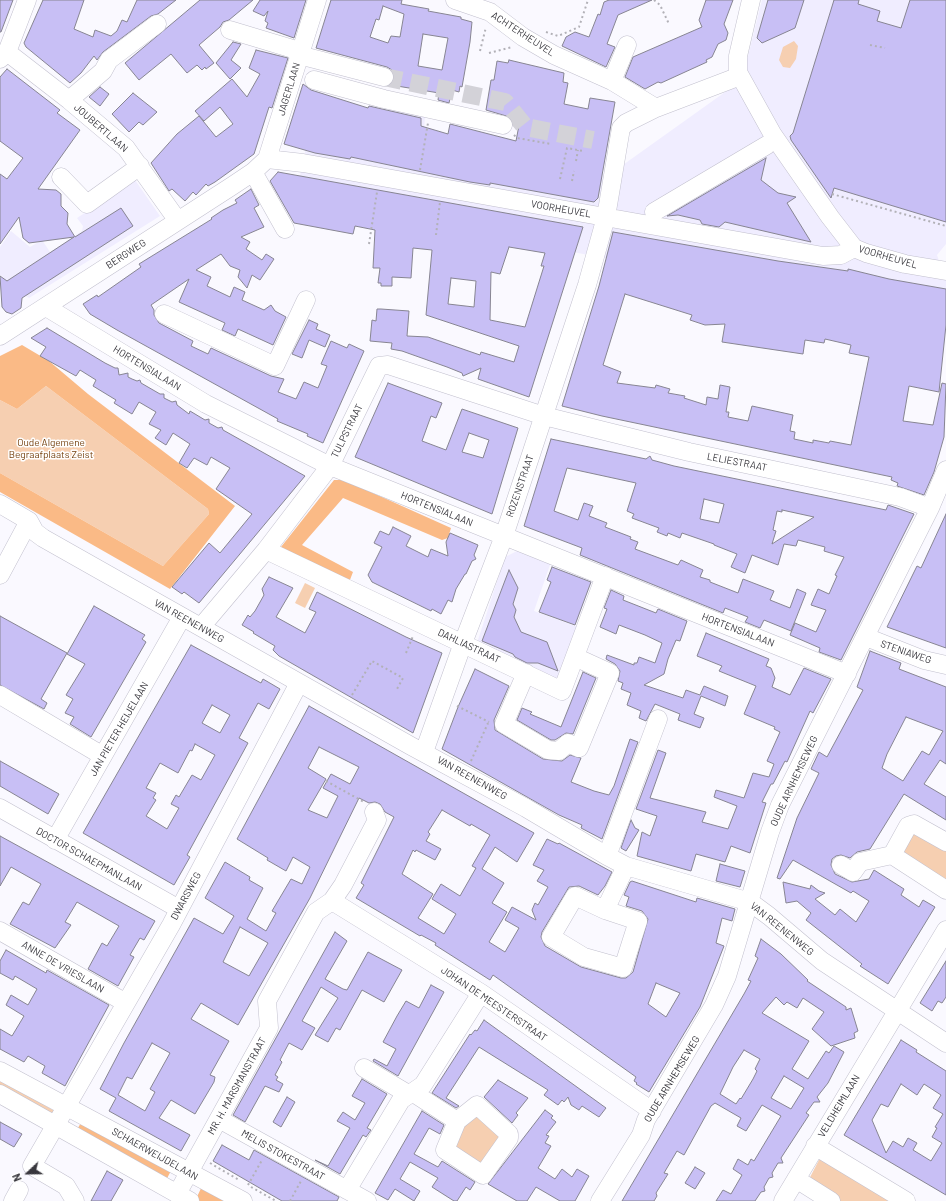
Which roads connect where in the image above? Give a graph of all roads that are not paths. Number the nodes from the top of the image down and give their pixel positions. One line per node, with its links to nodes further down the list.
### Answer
1 (27, 0): 8 (street)
2 (317, 0): 9 (street, JAGERLAAN)
3 (455, 0): 14 (street, ACHTERHEUVEL)
4 (751, 0): 11 (street)
5 (157, 24): 16 (street)
6 (230, 30): 9 (street)
7 (627, 45): 14 (street)
8 (4, 55): 16 (street, JOUBERTLAAN)
9 (299, 55): 10 (street); 20 (street, JAGERLAAN)
10 (348, 69): 12 (street); 15 (street)
11 (739, 71): 17 (street); 28 (street, VOORHEUVEL)
12 (384, 77)
13 (314, 80): 15 (street)
14 (612, 81): 17 (street, ACHTERHEUVEL)
15 (342, 88): 18 (street)
16 (69, 100): 21 (street, JOUBERTLAAN)
17 (649, 104): 25 (street, ROZENSTRAAT)
18 (502, 125)
19 (767, 145): 24 (street)
20 (267, 159): 22 (street); 25 (street, VOORHEUVEL)
21 (140, 166): 23 (street); 26 (street, JOUBERTLAAN)
22 (253, 172): 26 (street, BERGWEG); 27 (street)
23 (61, 177)
24 (654, 212)
25 (606, 217): 28 (street, VOORHEUVEL); 34 (street, ROZENSTRAAT)
26 (178, 221): 31 (street, BERGWEG)
27 (285, 229)
28 (854, 248): 29 (street, VOORHEUVEL)
29 (946, 271)
30 (306, 300): 32 (street)
31 (46, 307): 33 (street, BERGWEG); 35 (street, HORTENSIALAAN)
32 (164, 314)
33 (0, 336)
34 (544, 416): 35 (street, TULPSTRAAT); 38 (street, LELIESTRAAT); 40 (street, ROZENSTRAAT)
35 (330, 466): 40 (street, HORTENSIALAAN); 41 (street, TULPSTRAAT)
36 (946, 470): 38 (street, OUDE ARNHEMSEWEG)
37 (0, 504): 39 (street, VAN REENENWEG)
38 (930, 508): 46 (street, OUDE ARNHEMSEWEG)
39 (29, 521): 42 (street); 44 (street, VAN REENENWEG)
40 (504, 536): 43 (street, HORTENSIALAAN); 47 (street, ROZENSTRAAT)
41 (266, 550): 45 (street, TULPSTRAAT); 47 (street, DAHLIASTRAAT)
42 (0, 575)
43 (605, 576): 48 (street, DAHLIASTRAAT); 51 (street, HORTENSIALAAN)
44 (182, 617): 45 (street, VAN REENENWEG); 56 (street, JAN PIETER HEIJELAAN)
45 (201, 627): 52 (street, VAN REENENWEG)
46 (866, 637): 49 (street, STENIAWEG); 51 (street, OUDE ARNHEMSEWEG)
47 (463, 643): 50 (street, DAHLIASTRAAT); 55 (street, ROZENSTRAAT)
48 (574, 657): 50 (street, DAHLIASTRAAT); 50 (street)
49 (946, 665)
50 (526, 673)
51 (847, 674): 67 (street, OUDE ARNHEMSEWEG)
52 (299, 683): 55 (street, VAN REENENWEG); 68 (street, DWARSWEG)
53 (0, 695): 56 (street)
54 (658, 719): 62 (street)
55 (424, 752): 62 (street, VAN REENENWEG)
56 (103, 756): 59 (street, JAN PIETER HEIJELAAN)
57 (0, 808): 59 (street, DOCTOR SCHAEPMANLAAN)
58 (372, 809): 66 (street, MR. H. MARSMANSTRAAT)
59 (55, 840): 68 (street, DOCTOR SCHAEPMANLAAN)
60 (946, 842): 61 (street)
61 (892, 855): 63 (street); 65 (street)
62 (607, 856): 64 (street, VAN REENENWEG)
63 (841, 865)
64 (626, 866): 67 (street, VAN REENENWEG); 69 (street)
65 (946, 890)
66 (332, 901): 72 (street, JOHAN DE MEESTERSTRAAT); 82 (street, MR. H. MARSMANSTRAAT)
67 (750, 902): 74 (street, VAN REENENWEG); 81 (street, OUDE ARNHEMSEWEG)
68 (179, 909): 73 (street, DWARSWEG)
69 (605, 910): 69 (street)
70 (946, 930): 74 (street, VELDHEIMLAAN)
71 (0, 931): 73 (street, ANNE DE VRIESLAAN)
72 (481, 993): 78 (street); 81 (street, JOHAN DE MEESTERSTRAAT)
73 (126, 1003): 80 (street, DWARSWEG)
74 (896, 1010): 75 (street, VAN REENENWEG); 85 (street, VELDHEIMLAAN)
75 (946, 1043)
76 (364, 1068): 78 (street)
77 (0, 1071): 80 (street, SCHAERWEIJDELAAN)
78 (410, 1093): 83 (street); 88 (street)
79 (0, 1094): 84 (street)
80 (68, 1106): 84 (street); 86 (street, SCHAERWEIJDELAAN)
81 (652, 1111): 93 (street, OUDE ARNHEMSEWEG)
82 (219, 1119): 86 (street, MR. H. MARSMANSTRAAT); 88 (street, MELIS STOKESTRAAT)
83 (456, 1121)
84 (55, 1125): 90 (street); 91 (street)
85 (815, 1146): 87 (street, VELDHEIMLAAN); 96 (street)
86 (189, 1172): 89 (street, SCHAERWEIJDELAAN); 90 (street, MR. H. MARSMANSTRAAT)
87 (796, 1179): 94 (street, VELDHEIMLAAN); 95 (street)
88 (347, 1190): 92 (street, MELIS STOKESTRAAT)
89 (245, 1193)
90 (184, 1197)
91 (75, 1201)
92 (367, 1201)
93 (600, 1201)
94 (783, 1201)
95 (831, 1201)
96 (906, 1201)

